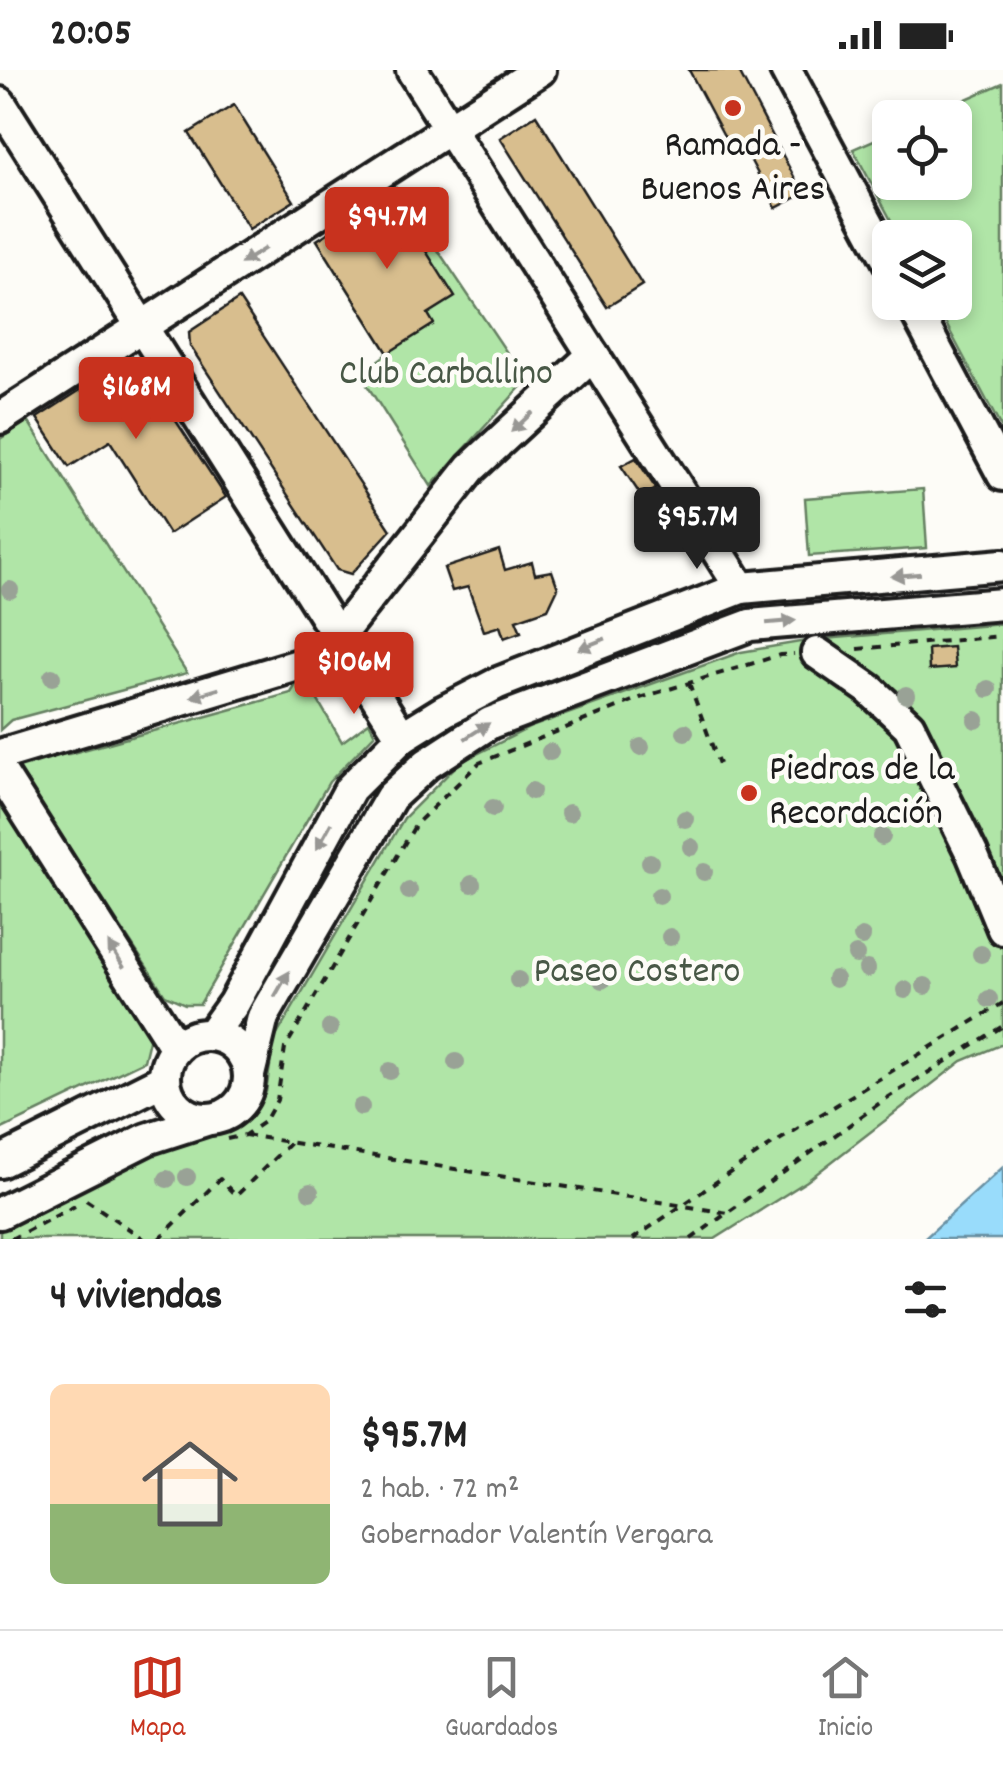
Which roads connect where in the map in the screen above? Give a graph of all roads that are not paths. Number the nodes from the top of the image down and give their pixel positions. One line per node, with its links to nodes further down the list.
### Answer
1 (412, 70): 5 (street)
2 (540, 70): 5 (street)
3 (786, 70): 6 (street)
4 (0, 102): 8 (street)
5 (450, 128): 8 (street, one-way to 8); 9 (street)
6 (872, 230)
7 (921, 320): 11 (street)
8 (142, 327): 10 (street); 15 (street)
9 (593, 355): 13 (street); 15 (street, one-way to 15)
10 (0, 418)
11 (1003, 475)
12 (1003, 565): 13 (street, one-way to 13)
13 (740, 588): 17 (street, one-way to 17)
14 (1003, 604): 23 (street, one-way to 14)
15 (338, 636): 17 (street); 18 (street, one-way to 18)
16 (817, 653): 20 (street)
17 (402, 737): 21 (street, one-way to 21)
18 (0, 754)
19 (0, 771): 22 (street, one-way to 19)
20 (1003, 929)
21 (211, 1034): 22 (street); 23 (street)
22 (176, 1048): 24 (street)
23 (249, 1075): 25 (street)
24 (165, 1079): 25 (street); 26 (street)
25 (211, 1129): 27 (street)
26 (0, 1162)
27 (0, 1213)

